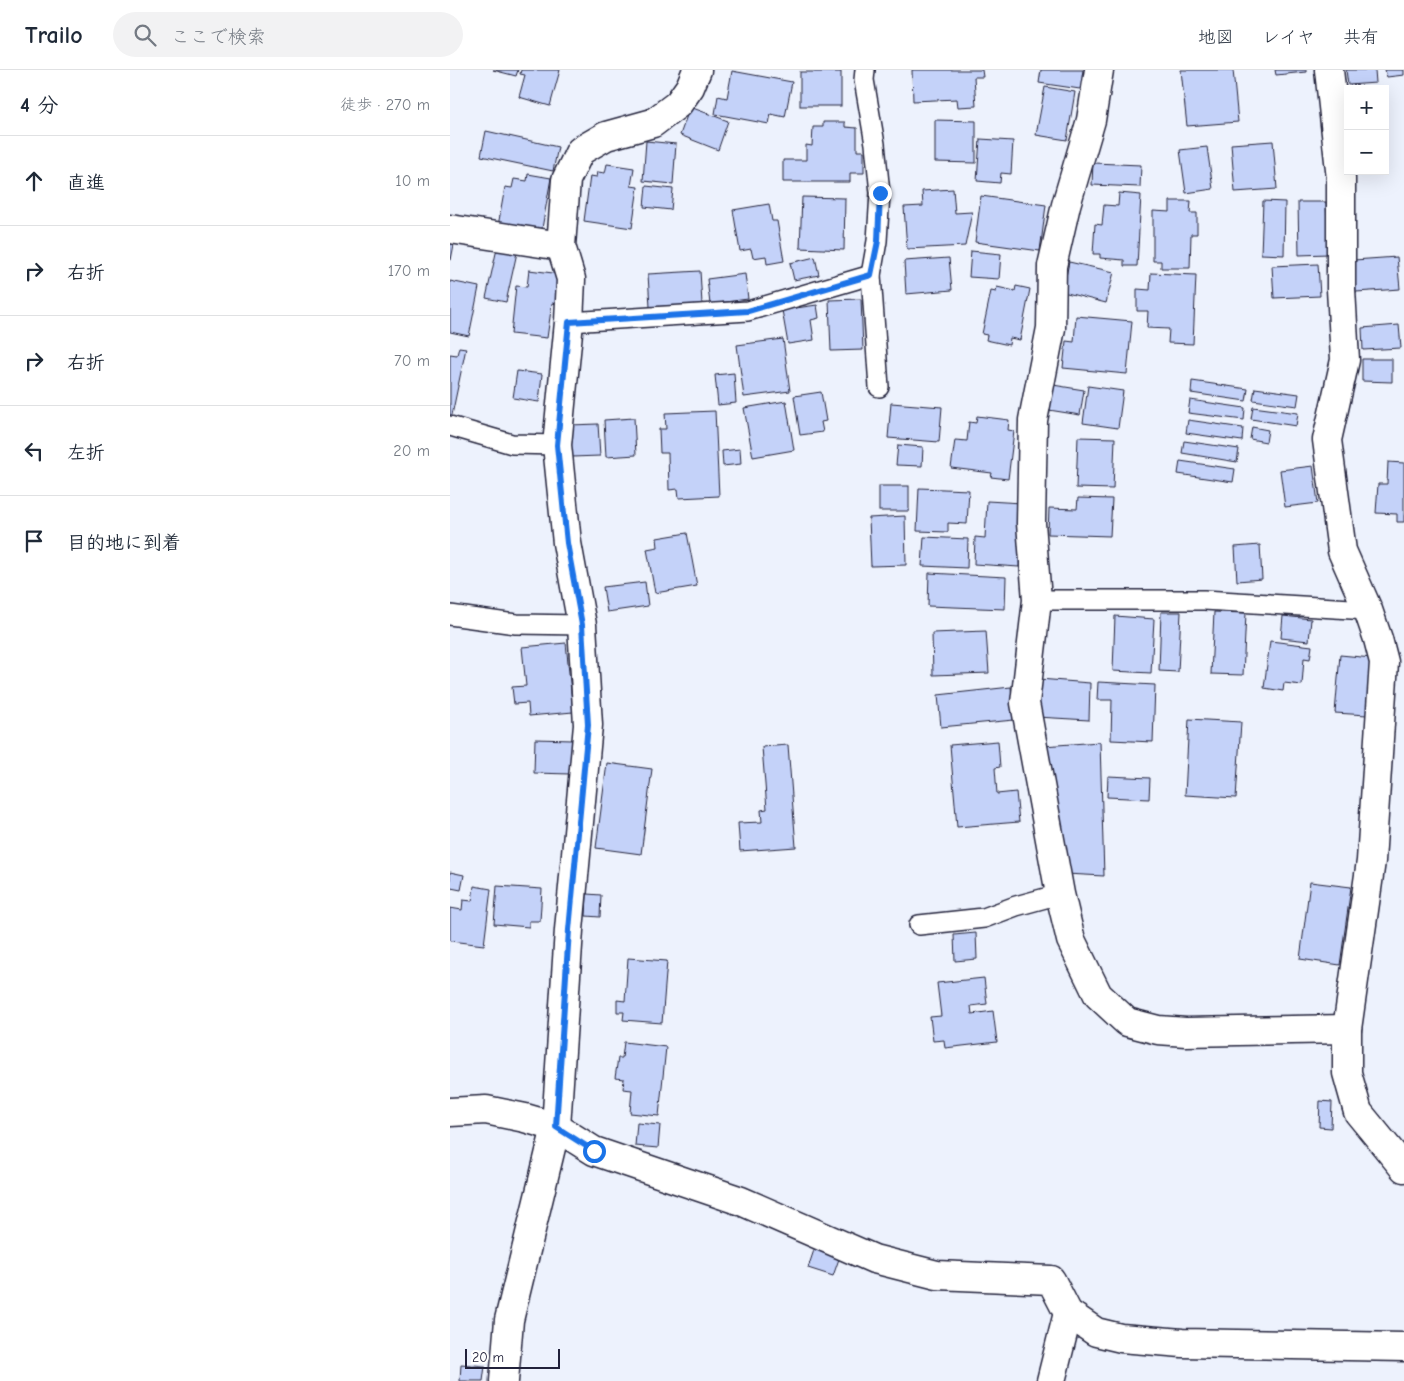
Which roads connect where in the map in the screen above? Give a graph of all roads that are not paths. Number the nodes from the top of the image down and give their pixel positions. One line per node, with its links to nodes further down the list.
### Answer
1 (697, 70): 6 (street)
2 (866, 70): 7 (lane)
3 (1099, 70): 12 (street)
4 (1329, 70): 13 (street)
5 (450, 229): 6 (street)
6 (561, 246): 8 (street)
7 (871, 275): 8 (lane); 9 (lane)
8 (569, 322): 11 (street)
9 (879, 387)
10 (450, 426): 11 (lane)
11 (557, 445): 15 (street)
12 (1037, 600): 13 (lane); 17 (street)
13 (1368, 610): 16 (street)
14 (450, 615): 15 (lane)
15 (582, 625): 21 (street)
16 (1393, 682): 19 (street)
17 (1060, 894): 18 (lane); 19 (street)
18 (919, 925)
19 (1347, 1029): 22 (street)
20 (450, 1112): 21 (street)
21 (556, 1127): 23 (street); 25 (street)
22 (1404, 1168)
23 (1068, 1313): 24 (street); 26 (street)
24 (1404, 1348)
25 (504, 1381)
26 (1051, 1381)

